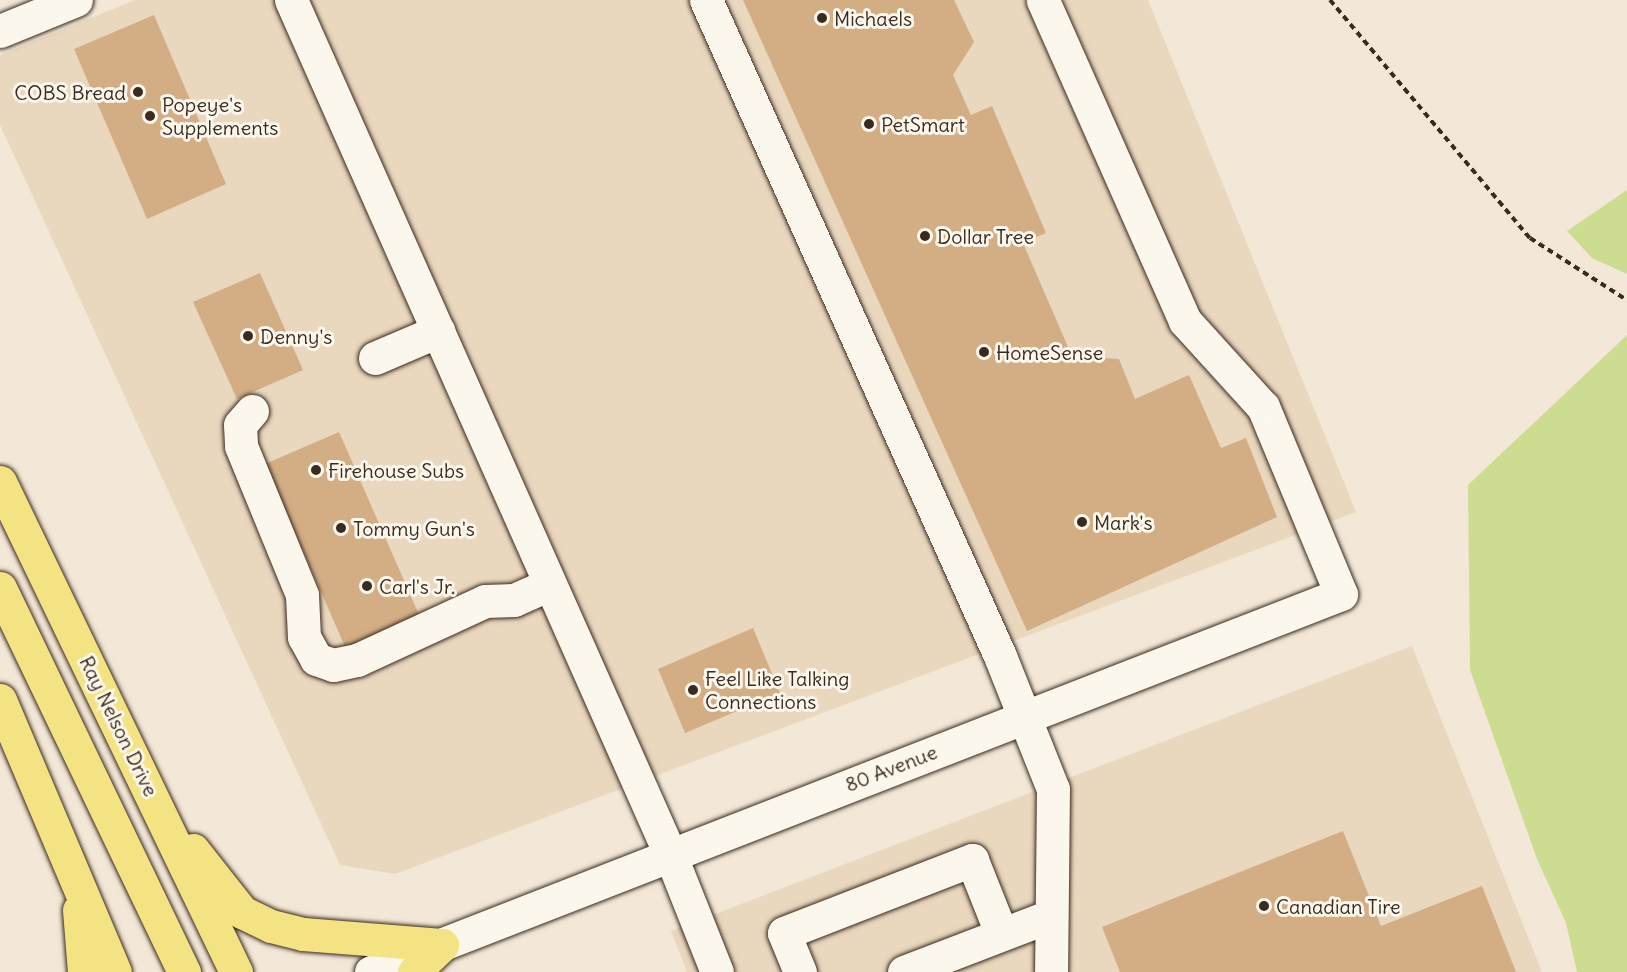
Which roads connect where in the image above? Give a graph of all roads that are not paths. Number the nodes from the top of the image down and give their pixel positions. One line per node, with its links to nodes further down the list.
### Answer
1 (76, 0): 5 (street)
2 (291, 0): 6 (street)
3 (706, 0): 13 (street)
4 (1043, 0): 13 (street, 80 Avenue)
5 (0, 31)
6 (438, 331): 7 (street); 10 (street)
7 (375, 358)
8 (252, 411): 10 (street)
9 (0, 482): 14 (highway, Ray Nelson Drive)
10 (550, 584): 15 (street)
11 (0, 588): 22 (highway)
12 (0, 700): 16 (highway)
13 (1024, 717): 15 (street, 80 Avenue); 17 (street)
14 (156, 803): 19 (highway); 23 (highway, Ray Nelson Drive)
15 (670, 854): 19 (street, 80 Avenue); 26 (street)
16 (77, 884): 20 (highway); 21 (highway)
17 (1050, 916): 18 (street); 29 (street)
18 (1001, 933): 27 (street); 28 (street)
19 (442, 945): 24 (street, 80 Avenue); 25 (highway)
20 (84, 972)
21 (115, 972)
22 (184, 972)
23 (236, 972)
24 (371, 972)
25 (414, 972)
26 (717, 972)
27 (800, 972)
28 (904, 972)
29 (1052, 972)

